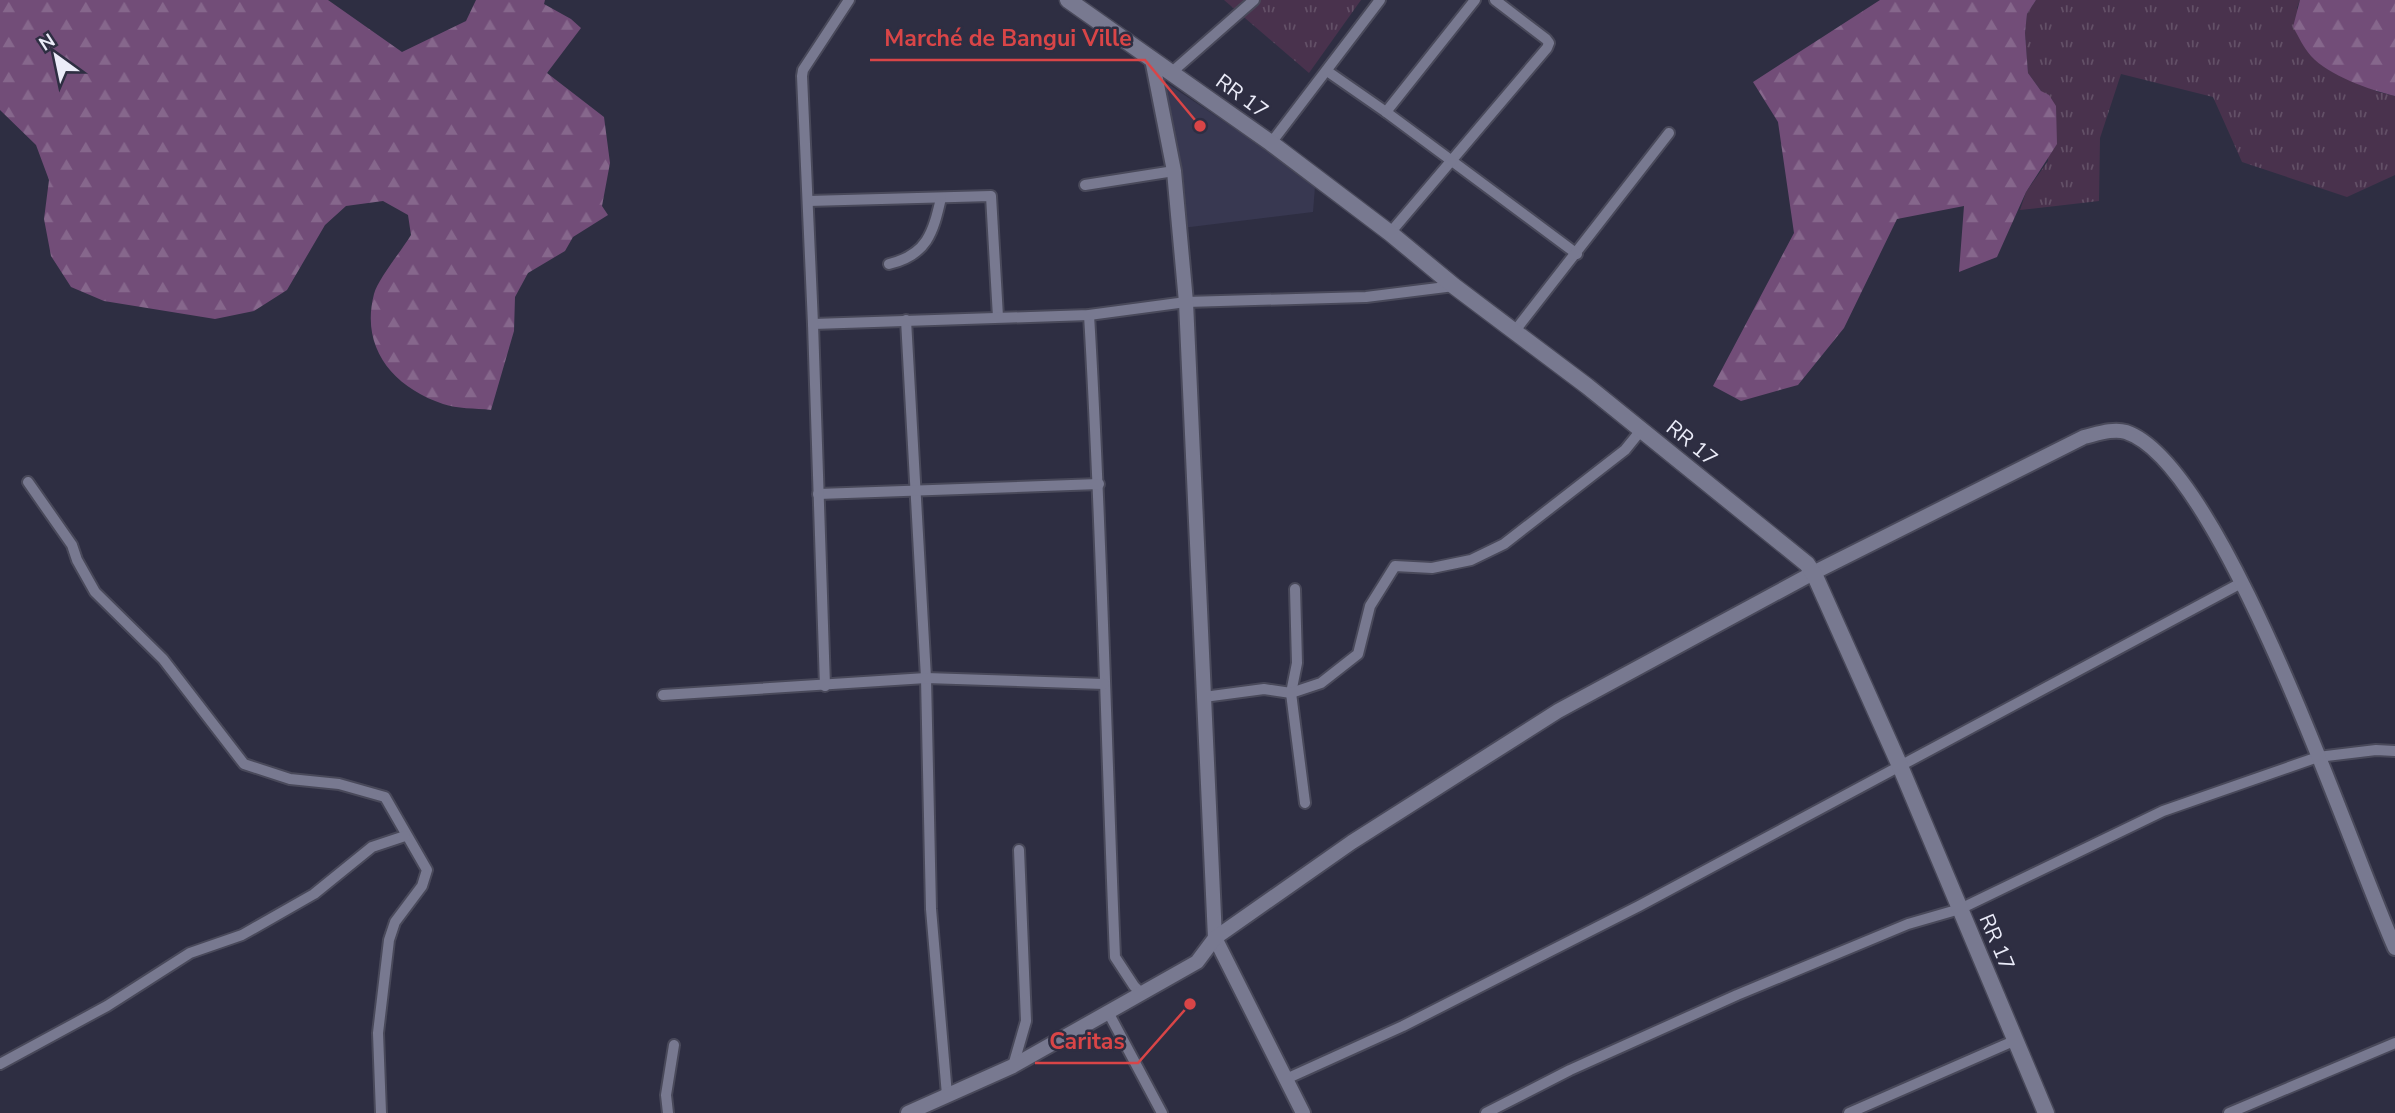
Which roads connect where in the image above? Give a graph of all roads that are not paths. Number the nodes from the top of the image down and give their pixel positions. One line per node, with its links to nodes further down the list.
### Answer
1 (849, 0): 17 (street)
2 (1254, 0): 9 (street)
3 (1380, 0): 8 (street)
4 (1475, 0): 10 (street)
5 (1495, 0): 13 (street)
6 (1076, 2): 7 (main road, RR 17 / RR 17)
7 (1152, 59): 9 (main road, RR 17 / RR 17); 14 (street)
8 (1327, 71): 10 (street); 12 (street)
9 (1172, 72): 12 (main road, RR 17 / RR 17)
10 (1386, 112): 13 (street)
11 (1669, 133): 19 (street)
12 (1271, 143): 18 (main road, RR 17 / RR 17)
13 (1451, 159): 18 (street); 19 (street)
14 (1174, 171): 15 (street); 22 (street)
15 (1085, 185)
16 (941, 198): 17 (street); 20 (street); 24 (street)
17 (808, 201): 26 (street)
18 (1390, 233): 21 (main road, RR 17 / RR 17)
19 (1577, 254): 27 (street)
20 (889, 264)
21 (1454, 286): 22 (street); 27 (main road, RR 17 / RR 17)
22 (1185, 302): 23 (street); 41 (street)
23 (1089, 315): 24 (street); 30 (street)
24 (998, 317): 25 (street)
25 (906, 320): 26 (street); 31 (street)
26 (813, 324): 32 (street)
27 (1514, 332): 28 (main road, RR 17 / RR 17)
28 (1642, 429): 33 (main road, RR 17 / RR 17); 39 (street)
29 (28, 482): 46 (street)
30 (1099, 484): 31 (street); 37 (street)
31 (916, 491): 32 (street); 36 (street)
32 (818, 494): 38 (street)
33 (1813, 573): 34 (street); 44 (main road, RR 17 / RR 17); 49 (street)
34 (2243, 582): 43 (street); 44 (street)
35 (1295, 589): 39 (street)
36 (926, 678): 37 (street); 38 (street); 59 (street)
37 (1104, 684): 51 (street)
38 (825, 686): 40 (street)
39 (1290, 693): 41 (street); 45 (street)
40 (663, 695)
41 (1204, 697): 49 (street)
42 (2395, 751): 43 (street)
43 (2318, 757): 48 (street); 50 (street)
44 (1900, 766): 48 (main road, RR 17 / RR 17); 58 (street)
45 (1305, 803)
46 (405, 836): 56 (street); 60 (street)
47 (1019, 850): 57 (street)
48 (1960, 909): 53 (main road, RR 17 / RR 17); 65 (street)
49 (1215, 938): 51 (street); 58 (street)
50 (2395, 948)
51 (1142, 993): 52 (street)
52 (1108, 1012): 57 (street); 63 (street)
53 (2016, 1040): 66 (street); 67 (main road, RR 17 / RR 17)
54 (2395, 1043): 68 (street)
55 (674, 1045): 61 (street)
56 (0, 1064)
57 (1013, 1066): 59 (street)
58 (1286, 1079): 64 (street)
59 (947, 1095): 62 (street)
60 (381, 1113)
61 (668, 1113)
62 (908, 1113)
63 (1162, 1113)
64 (1303, 1113)
65 (1486, 1113)
66 (1849, 1113)
67 (2046, 1113)
68 (2229, 1113)

